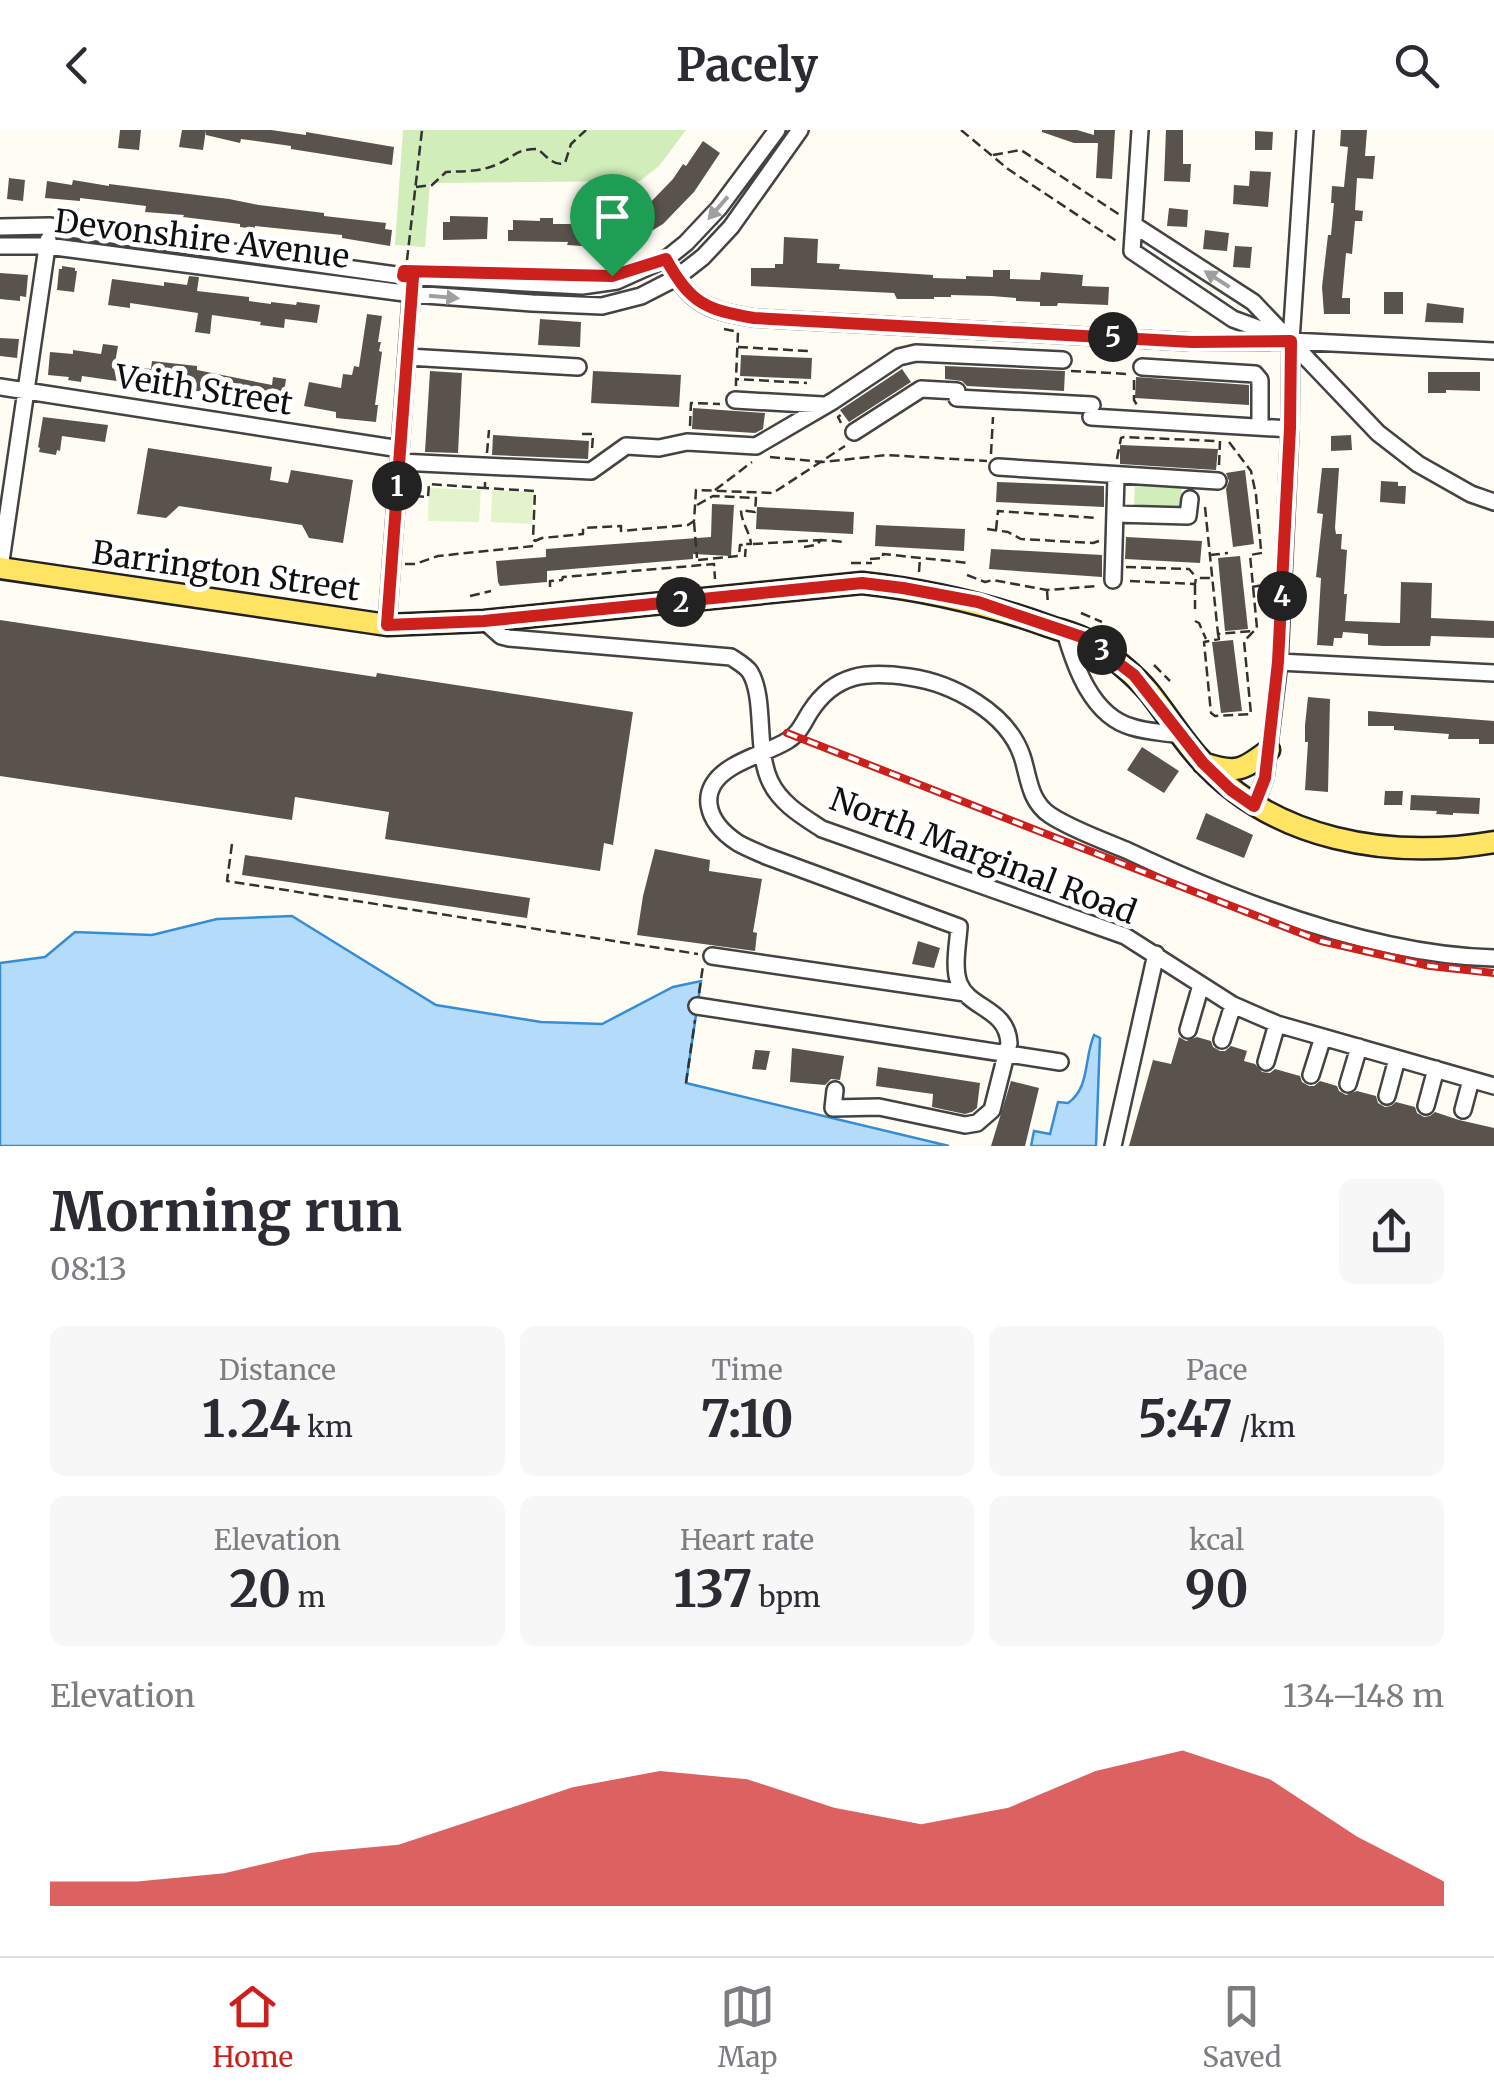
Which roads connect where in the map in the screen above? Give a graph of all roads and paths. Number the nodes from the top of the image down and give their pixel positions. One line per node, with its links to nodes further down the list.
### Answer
1 (422, 130): 9 (path)
2 (586, 130): 9 (path)
3 (776, 130): 16 (street, Devonshire Avenue, one-way to 16)
4 (800, 130): 18 (street, Devonshire Avenue)
5 (961, 130): 8 (path)
6 (1140, 130): 10 (street)
7 (1305, 130): 21 (street)
8 (991, 156): 10 (path); 15 (path)
9 (416, 187): 17 (path)
10 (1134, 225): 15 (street); 21 (street, one-way to 10)
11 (49, 226): 12 (street, Devonshire Avenue); 14 (street); 17 (street, Devonshire Avenue)
12 (0, 227)
13 (0, 246): 14 (street, Devonshire Avenue)
14 (48, 246): 19 (street, Devonshire Avenue); 32 (street)
15 (1132, 251): 21 (street)
16 (666, 259): 17 (street, Devonshire Avenue); 18 (street)
17 (408, 276): 19 (street)
18 (676, 278): 19 (street, Devonshire Avenue, one-way to 18); 21 (street)
19 (412, 294): 25 (street)
20 (724, 330): 22 (path)
21 (1291, 341): 24 (street); 43 (street); 63 (street)
22 (738, 348): 23 (path); 29 (path)
23 (808, 351)
24 (1494, 351)
25 (408, 356): 27 (street); 50 (street)
26 (1063, 360): 37 (street, Veith Street)
27 (578, 367)
28 (1138, 372): 30 (path); 34 (path); 42 (street)
29 (736, 379)
30 (1068, 380)
31 (0, 387): 32 (street, Veith Street)
32 (28, 391): 50 (street, Veith Street); 83 (street)
33 (1125, 394): 34 (path)
34 (1133, 394): 38 (path)
35 (735, 400): 37 (street)
36 (691, 403): 45 (path)
37 (823, 406): 50 (street, Veith Street)
38 (1139, 406)
39 (993, 413): 54 (path)
40 (846, 424): 42 (street); 53 (path)
41 (591, 426): 47 (path)
42 (1260, 427): 43 (street)
43 (1290, 428): 108 (street)
44 (489, 430): 48 (path)
45 (690, 430)
46 (1230, 439): 93 (path)
47 (592, 448)
48 (488, 452)
49 (1118, 454): 55 (path)
50 (400, 455): 103 (street)
51 (752, 456): 60 (path)
52 (770, 457): 53 (path)
53 (823, 462): 54 (path); 60 (path)
54 (993, 462): 56 (street)
55 (1219, 463)
56 (1116, 476): 58 (street); 66 (street)
57 (486, 480): 59 (path)
58 (1218, 481)
59 (485, 488): 61 (path); 71 (path)
60 (715, 491): 64 (path)
61 (408, 496)
62 (1190, 499): 66 (street)
63 (1494, 502)
64 (695, 506): 65 (path); 73 (path)
65 (694, 521): 71 (path); 79 (path)
66 (1115, 523): 69 (path); 69 (path); 86 (street)
67 (1207, 528): 77 (path)
68 (987, 529): 69 (path)
69 (996, 530)
70 (821, 540): 72 (path); 73 (path); 74 (path)
71 (536, 541): 82 (path)
72 (846, 542)
73 (749, 544): 78 (path); 79 (path)
74 (804, 547)
75 (1228, 553): 77 (path)
76 (920, 556): 80 (path); 81 (path); 84 (path)
77 (1209, 556): 88 (path)
78 (746, 558)
79 (698, 563): 89 (path); 92 (path)
80 (851, 563)
81 (969, 563)
82 (404, 564)
83 (0, 568): 103 (main road, Barrington Street)
84 (918, 572)
85 (966, 575): 95 (path)
86 (1111, 577): 87 (path); 90 (path); 95 (path)
87 (1196, 578): 88 (path); 90 (path)
88 (1211, 578): 106 (path)
89 (715, 579)
90 (1195, 584): 98 (path)
91 (1264, 585): 93 (path)
92 (550, 587)
93 (1252, 587): 104 (path)
94 (491, 590): 96 (path)
95 (1047, 590): 97 (path)
96 (470, 596)
97 (1048, 607)
98 (1195, 608)
99 (1080, 614): 102 (path)
100 (484, 621): 103 (main road, Barrington Street); 105 (main road, Barrington Street); 116 (street, North Marginal Road)
101 (1194, 621): 107 (path)
102 (1102, 622)
103 (387, 625)
104 (1258, 628): 106 (path); 111 (path)
105 (1066, 632): 114 (main road, Barrington Street); 114 (street)
106 (1218, 634): 107 (path)
107 (1206, 640): 111 (path)
108 (1278, 662): 112 (street); 115 (street)
109 (1154, 665): 113 (path)
110 (1258, 670): 111 (path)
111 (1247, 671)
112 (1494, 673)
113 (1170, 681)
114 (1180, 735): 117 (main road, Barrington Street)
115 (1268, 750): 117 (main road); 118 (street)
116 (761, 751): 121 (street, North Marginal Road); 123 (street); 125 (street)
117 (1203, 763): 118 (main road, Barrington Street)
118 (1254, 806): 119 (main road, Barrington Street)
119 (1494, 842)
120 (232, 844): 127 (path)
121 (1156, 954): 124 (street, North Marginal Road); 147 (street)
122 (712, 956): 125 (street)
123 (1494, 958)
124 (1201, 986): 126 (street, North Marginal Road); 129 (street)
125 (965, 993): 133 (street)
126 (1233, 1005): 128 (street, North Marginal Road); 131 (street)
127 (697, 1006): 133 (street); 140 (path)
128 (1278, 1024): 130 (street, North Marginal Road); 136 (street)
129 (1188, 1030)
130 (1323, 1036): 132 (street, North Marginal Road); 138 (street)
131 (1222, 1040)
132 (1359, 1047): 134 (street, North Marginal Road); 141 (street)
133 (1006, 1054): 135 (street); 143 (street)
134 (1397, 1059): 137 (street, North Marginal Road); 144 (street)
135 (1060, 1062)
136 (1266, 1062)
137 (1436, 1069): 139 (street, North Marginal Road); 145 (street)
138 (1311, 1074)
139 (1471, 1080): 142 (street, North Marginal Road); 146 (street)
140 (686, 1083)
141 (1348, 1084)
142 (1494, 1086)
143 (835, 1090)
144 (1387, 1096)
145 (1426, 1106)
146 (1463, 1110)
147 (1113, 1146)

